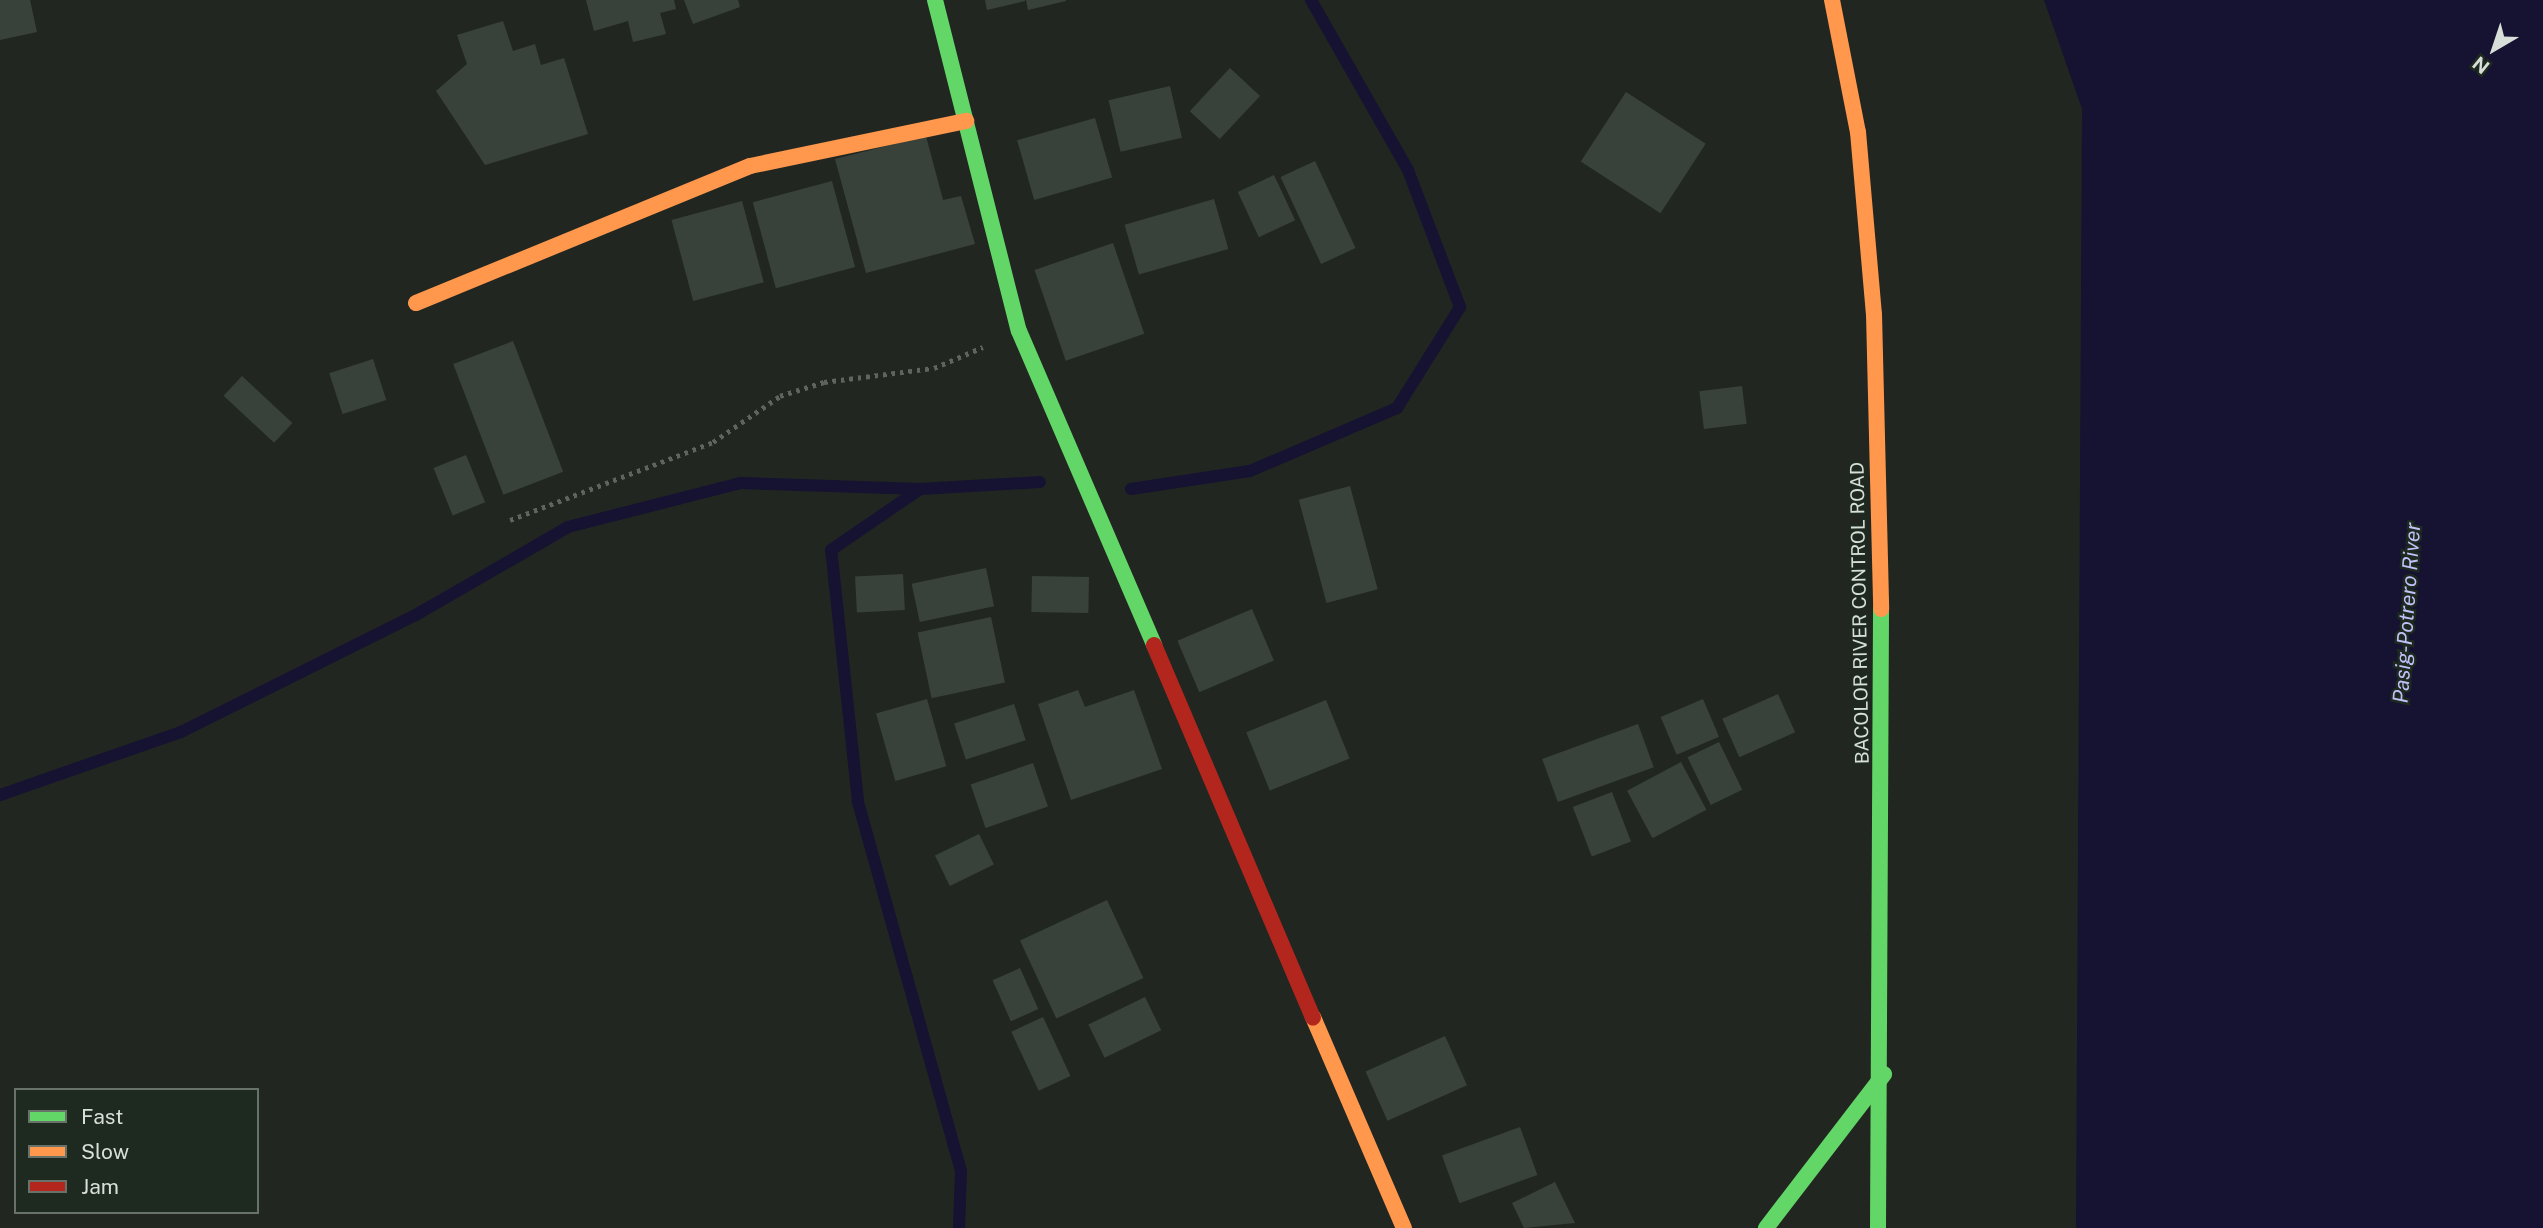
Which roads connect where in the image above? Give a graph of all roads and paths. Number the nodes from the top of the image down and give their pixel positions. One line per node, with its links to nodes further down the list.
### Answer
1 (935, 0): 3 (street)
2 (1832, 0): 7 (street, BACOLOR RIVER CONTROL ROAD)
3 (966, 121): 4 (street); 5 (street)
4 (416, 303)
5 (1019, 331): 6 (path); 8 (street)
6 (510, 520)
7 (1884, 1074): 9 (street); 10 (street, BACOLOR RIVER CONTROL ROAD)
8 (1404, 1228)
9 (1766, 1228)
10 (1878, 1228)

